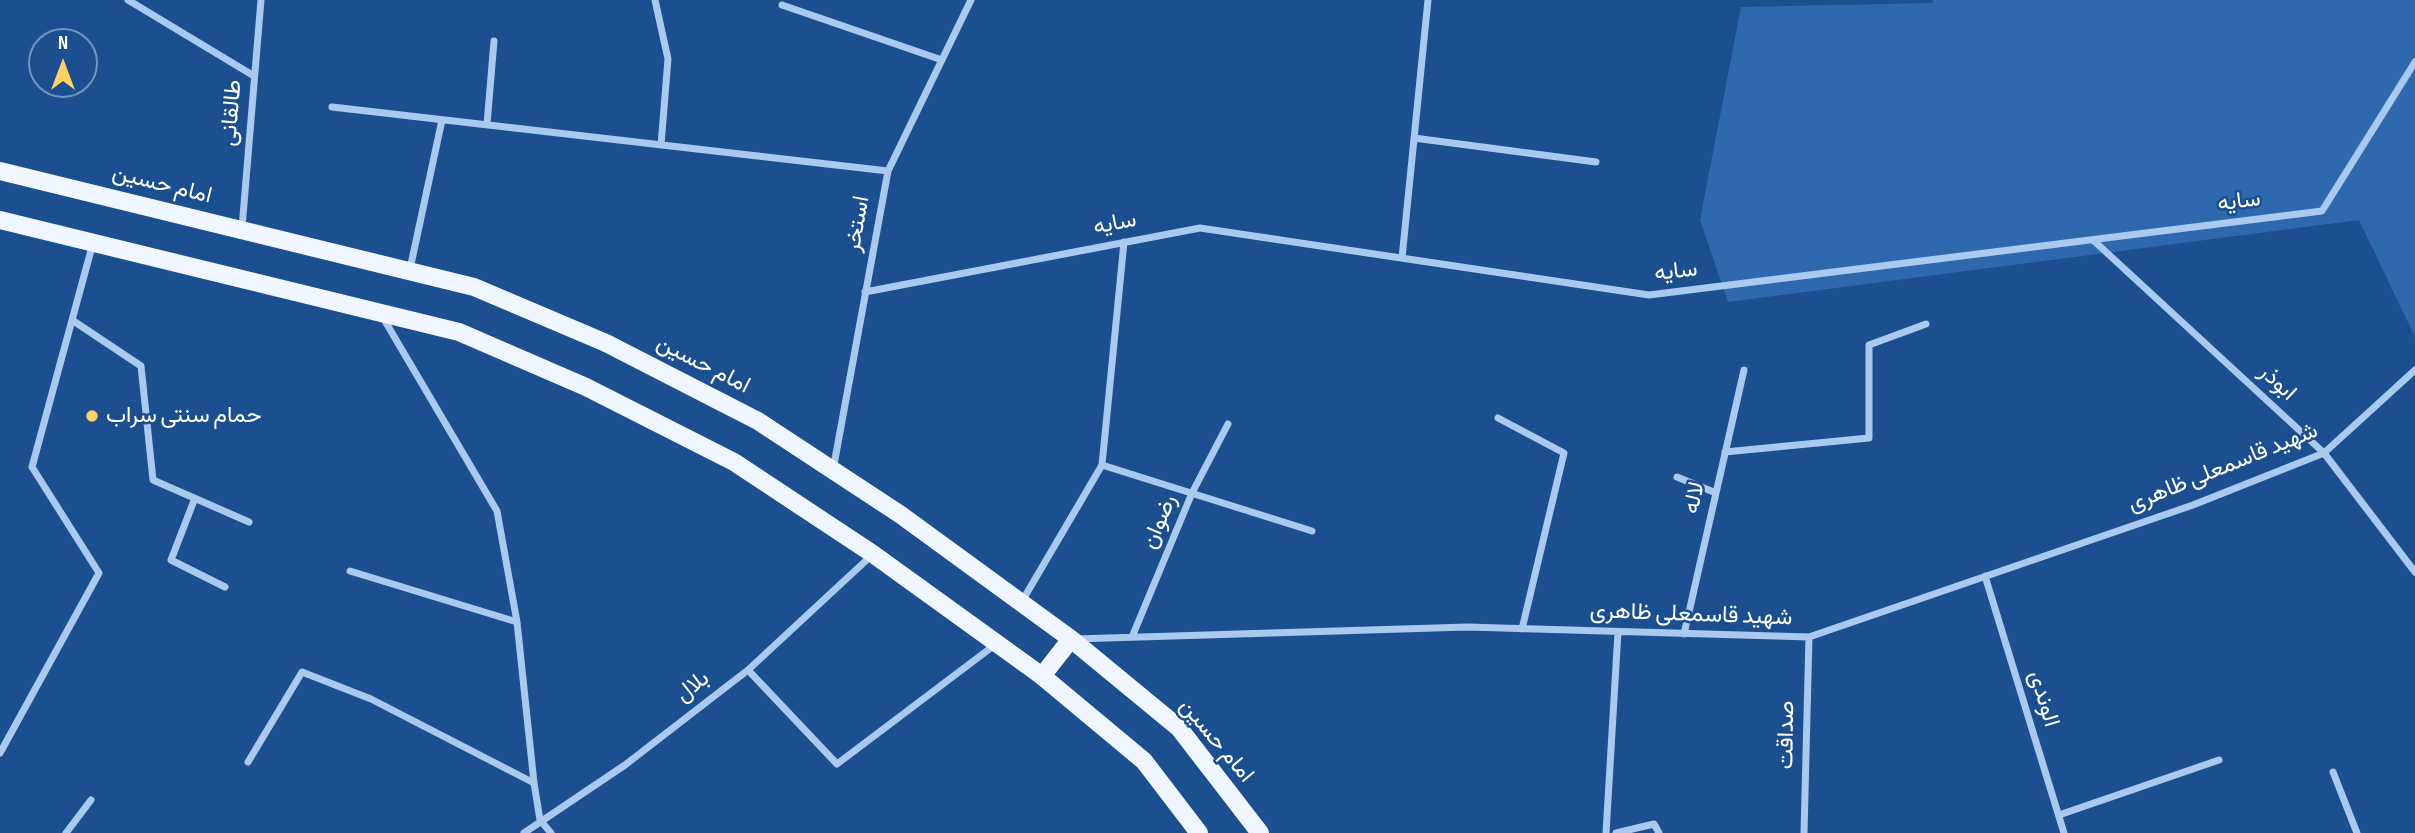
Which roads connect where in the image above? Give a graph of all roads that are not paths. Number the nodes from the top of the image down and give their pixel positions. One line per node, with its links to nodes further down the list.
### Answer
1 (128, 0): 10 (street)
2 (261, 0): 10 (street, طالقانی)
3 (655, 0): 15 (street)
4 (971, 0): 8 (street, استخر)
5 (1428, 0): 14 (street)
6 (782, 5): 8 (street)
7 (494, 41): 13 (street)
8 (942, 60): 18 (street, استخر)
9 (2415, 62): 21 (street, سایه)
10 (254, 76): 20 (street, طالقانی)
11 (332, 107): 12 (street)
12 (442, 120): 13 (street); 25 (street)
13 (486, 124): 15 (street)
14 (1414, 138): 16 (street); 24 (street)
15 (661, 145): 18 (street)
16 (1596, 162)
17 (0, 170): 20 (main road, امام حسین)
18 (888, 171): 26 (street, استخر)
19 (0, 220): 22 (main road)
20 (242, 229): 25 (main road, امام حسین)
21 (2093, 240): 24 (street, سایه); 35 (street, ابوذر)
22 (93, 242): 27 (main road); 28 (street)
23 (1124, 242): 24 (street, سایه); 26 (street, سایه); 36 (street)
24 (1402, 258)
25 (409, 270): 37 (main road, امام حسین)
26 (865, 292): 37 (street, استخر)
27 (379, 312): 44 (main road); 50 (street)
28 (72, 320): 41 (street); 60 (street)
29 (1926, 324): 34 (street)
30 (1744, 370): 34 (street, لاله)
31 (2415, 370): 35 (street, شهید قاسمعلی ظاهری)
32 (1498, 418): 51 (street)
33 (1228, 424): 39 (street, رضوان)
34 (1725, 452): 40 (street, لاله)
35 (2324, 453): 46 (street, ابوذر); 47 (street, شهید قاسمعلی ظاهری)
36 (1102, 465): 39 (street); 49 (street)
37 (833, 470): 49 (main road, امام حسین)
38 (1677, 477): 40 (street)
39 (1192, 493): 43 (street); 54 (street, رضوان)
40 (1716, 493): 53 (street, لاله)
41 (195, 498): 42 (street); 48 (street)
42 (249, 522)
43 (1312, 531)
44 (873, 554): 57 (main road); 58 (street, بلال)
45 (350, 571): 50 (street)
46 (2415, 572)
47 (1985, 576): 55 (street, شهید قاسمعلی ظاهری); 66 (street, الوندی)
48 (225, 587)
49 (1021, 603): 56 (main road, امام حسین)
50 (517, 622): 64 (street)
51 (1522, 628): 52 (street, شهید قاسمعلی ظاهری); 54 (street, شهید قاسمعلی ظاهری)
52 (1618, 632): 53 (street, شهید قاسمعلی ظاهری); 73 (street)
53 (1684, 634): 55 (street, شهید قاسمعلی ظاهری)
54 (1132, 637): 56 (street, شهید قاسمعلی ظاهری)
55 (1809, 637): 76 (street, صداقت)
56 (1071, 639): 59 (main road); 72 (main road, امام حسین)
57 (997, 644): 58 (street); 59 (main road)
58 (748, 670): 67 (street, بلال)
59 (1042, 677): 71 (main road)
60 (0, 753)
61 (2219, 760): 66 (street)
62 (248, 762): 64 (street)
63 (2333, 772): 78 (street)
64 (534, 783): 67 (street)
65 (90, 800): 68 (street)
66 (2059, 815): 77 (street, الوندی)
67 (540, 820): 69 (street, بلال); 70 (street)
68 (66, 833)
69 (524, 833)
70 (551, 833)
71 (1199, 833)
72 (1260, 833)
73 (1606, 833)
74 (1616, 833): 75 (street)
75 (1659, 833)
76 (1804, 833)
77 (2064, 833)
78 (2357, 833)

